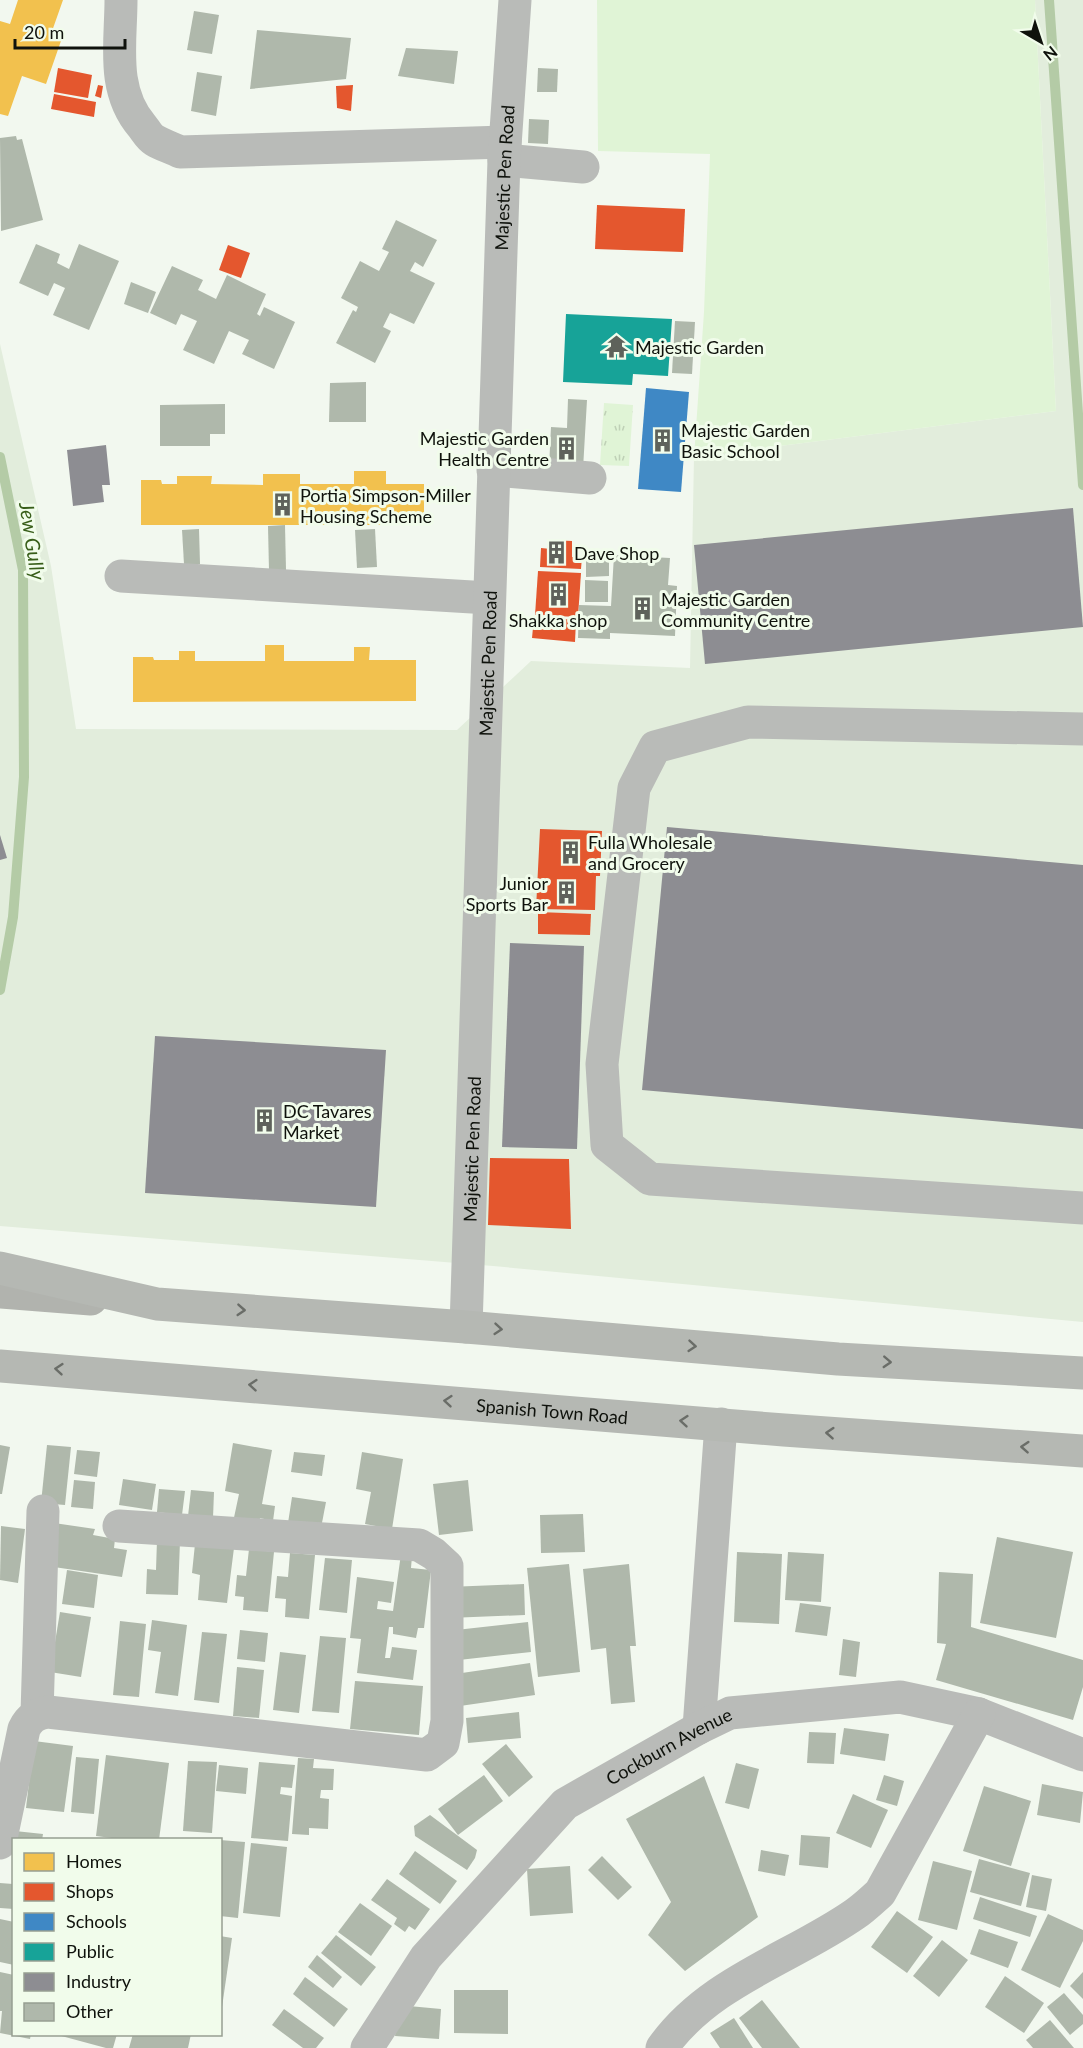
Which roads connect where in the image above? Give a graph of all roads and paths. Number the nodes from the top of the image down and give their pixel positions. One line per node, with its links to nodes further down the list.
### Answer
1 (120, 0): 3 (street)
2 (515, 0): 3 (street, Majestic Pen Road)
3 (504, 151): 4 (street); 5 (street, Majestic Pen Road)
4 (583, 167)
5 (493, 470): 6 (street); 8 (street, Majestic Pen Road)
6 (590, 478)
7 (121, 576): 8 (street)
8 (489, 598): 14 (street, Majestic Pen Road)
9 (1083, 729): 10 (street)
10 (1083, 1208)
11 (0, 1268): 13 (highway)
12 (0, 1292): 13 (main road)
13 (157, 1304): 14 (highway, one-way to 14)
14 (466, 1327): 16 (highway, one-way to 16)
15 (6, 1365): 17 (highway, Spanish Town Road, one-way to 15)
16 (1083, 1373)
17 (721, 1424): 18 (highway, Spanish Town Road, one-way to 17); 23 (street)
18 (1083, 1451)
19 (43, 1511): 21 (street)
20 (119, 1526): 21 (street)
21 (37, 1714): 25 (street)
22 (979, 1714): 23 (street, Cockburn Avenue); 24 (street, Cockburn Avenue); 27 (street)
23 (699, 1728): 26 (street, Cockburn Avenue)
24 (1083, 1755)
25 (0, 1843)
26 (368, 2048)
27 (662, 2048)

